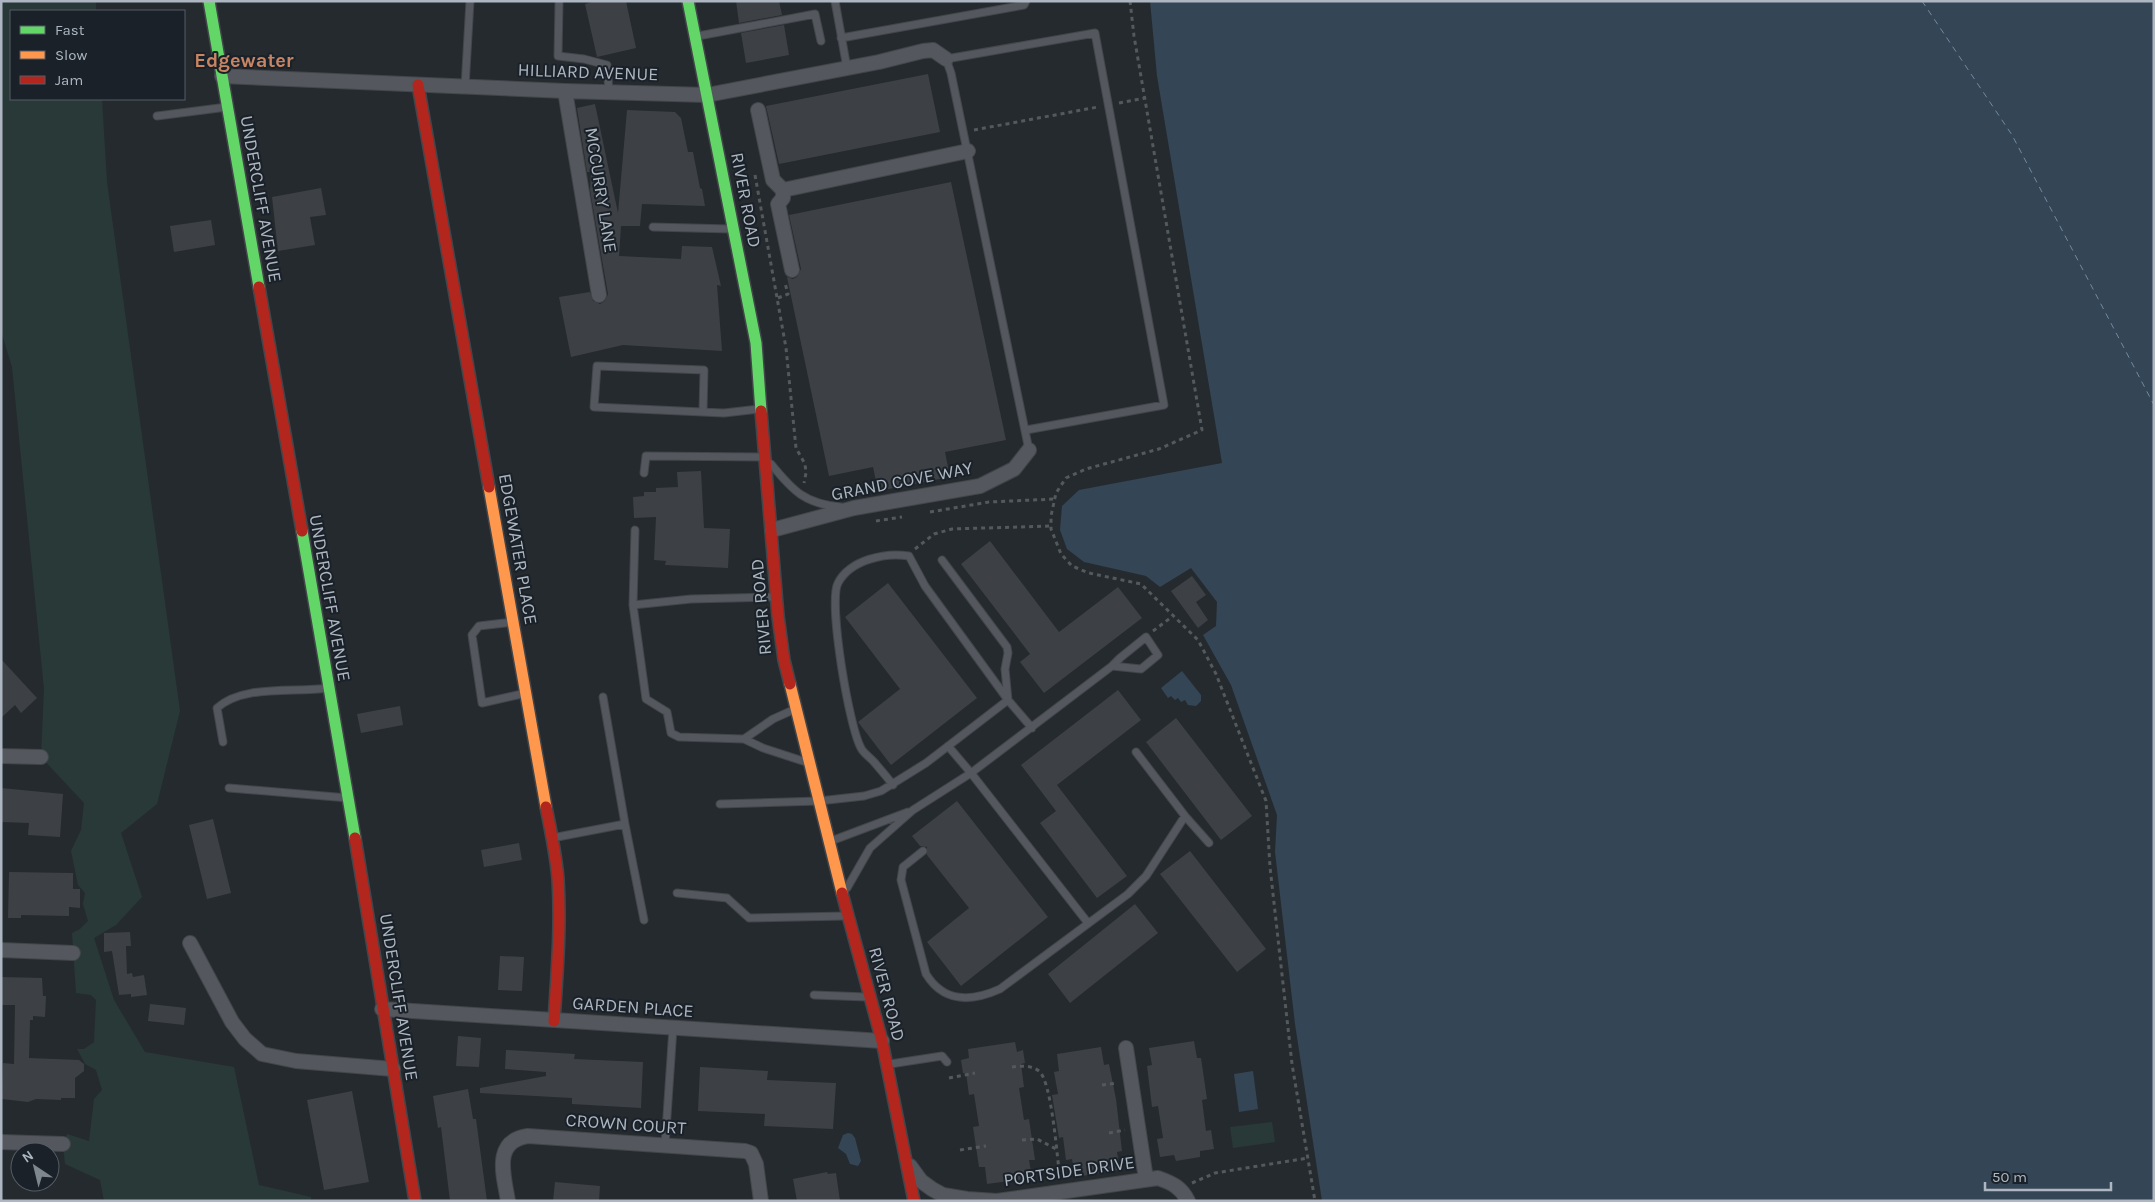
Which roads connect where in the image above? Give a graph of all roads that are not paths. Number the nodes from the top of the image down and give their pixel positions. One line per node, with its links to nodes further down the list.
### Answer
1 (210, 1): 12 (street, UNDERCLIFF AVENUE)
2 (470, 1): 14 (lane)
3 (688, 1): 7 (street, RIVER ROAD)
4 (834, 1): 8 (lane)
5 (1026, 1): 8 (lane)
6 (559, 3): 16 (lane)
7 (695, 36): 9 (lane); 17 (street, RIVER ROAD)
8 (841, 38): 11 (lane)
9 (821, 41)
10 (946, 59): 11 (street, HILLIARD AVENUE); 21 (lane); 29 (lane)
11 (846, 68): 17 (street, HILLIARD AVENUE)
12 (222, 76): 13 (street, HILLIARD AVENUE); 18 (street, UNDERCLIFF AVENUE)
13 (418, 85): 14 (street, HILLIARD AVENUE); 39 (street, EDGEWATER PLACE)
14 (465, 87): 15 (street, HILLIARD AVENUE)
15 (565, 91): 16 (street, HILLIARD AVENUE); 26 (street, MCCURRY LANE)
16 (609, 92): 17 (street, HILLIARD AVENUE)
17 (707, 95): 24 (street, RIVER ROAD)
18 (227, 107): 20 (lane); 41 (street, UNDERCLIFF AVENUE)
19 (758, 110): 22 (street)
20 (157, 116)
21 (968, 151): 22 (street); 29 (lane)
22 (783, 190): 25 (street)
23 (653, 227): 24 (lane)
24 (734, 229): 27 (street, RIVER ROAD)
25 (792, 270)
26 (599, 295)
27 (762, 408): 28 (lane); 31 (street, RIVER ROAD)
28 (703, 412): 28 (lane)
29 (1026, 430): 30 (lane)
30 (1029, 450): 33 (street, GRAND COVE WAY)
31 (766, 457): 32 (lane); 33 (lane); 35 (street, RIVER ROAD)
32 (644, 473)
33 (854, 508): 35 (street, GRAND COVE WAY)
34 (635, 530): 38 (lane)
35 (772, 530): 37 (street, RIVER ROAD)
36 (942, 560): 44 (lane)
37 (777, 597): 38 (lane); 45 (street, RIVER ROAD)
38 (633, 605): 47 (lane)
39 (514, 622): 42 (street, EDGEWATER PLACE); 42 (lane)
40 (1112, 666): 40 (lane); 46 (lane)
41 (328, 688): 48 (lane); 57 (street, UNDERCLIFF AVENUE)
42 (526, 693): 63 (street, EDGEWATER PLACE)
43 (603, 696): 62 (lane)
44 (1008, 700): 46 (lane); 49 (lane); 55 (lane)
45 (796, 708): 47 (lane); 53 (street, RIVER ROAD)
46 (1032, 728): 54 (lane)
47 (744, 739): 53 (lane)
48 (223, 742)
49 (948, 746): 54 (lane); 55 (lane)
50 (1136, 752): 61 (lane)
51 (1, 756): 52 (street)
52 (41, 757)
53 (808, 763): 58 (street, RIVER ROAD)
54 (971, 773): 60 (lane); 71 (lane)
55 (893, 785): 58 (lane)
56 (228, 788): 57 (lane)
57 (348, 798): 77 (street, UNDERCLIFF AVENUE)
58 (819, 801): 59 (lane); 64 (street, RIVER ROAD)
59 (720, 804)
60 (913, 810): 64 (lane); 68 (lane)
61 (1185, 816): 65 (lane); 71 (lane)
62 (625, 824): 63 (lane); 70 (lane)
63 (552, 838): 78 (street, EDGEWATER PLACE)
64 (831, 841): 68 (street, RIVER ROAD)
65 (1209, 843)
66 (923, 851): 71 (lane)
67 (677, 893): 69 (lane)
68 (843, 895): 69 (street, RIVER ROAD)
69 (848, 916): 76 (street, RIVER ROAD)
70 (644, 920)
71 (1088, 923)
72 (190, 943): 84 (street)
73 (1, 950): 74 (street)
74 (73, 953)
75 (814, 996): 76 (lane)
76 (870, 997): 80 (street, RIVER ROAD)
77 (382, 1009): 78 (street, GARDEN PLACE); 84 (street, UNDERCLIFF AVENUE)
78 (554, 1021): 79 (street, GARDEN PLACE)
79 (673, 1028): 80 (street, GARDEN PLACE); 87 (lane)
80 (882, 1041): 83 (street, RIVER ROAD)
81 (1126, 1048): 89 (street, PORTSIDE DRIVE)
82 (947, 1062): 83 (lane)
83 (887, 1064): 88 (street, RIVER ROAD)
84 (392, 1069): 91 (street, UNDERCLIFF AVENUE)
85 (1, 1142): 86 (street)
86 (63, 1144)
87 (665, 1145): 92 (street, CROWN COURT); 93 (street, CROWN COURT)
88 (908, 1163): 94 (street, RIVER ROAD); 95 (street, PORTSIDE DRIVE)
89 (1146, 1179): 90 (street, PORTSIDE DRIVE); 95 (street, PORTSIDE DRIVE)
90 (1185, 1195)
91 (415, 1201)
92 (508, 1201)
93 (761, 1201)
94 (914, 1201)
95 (997, 1201)

